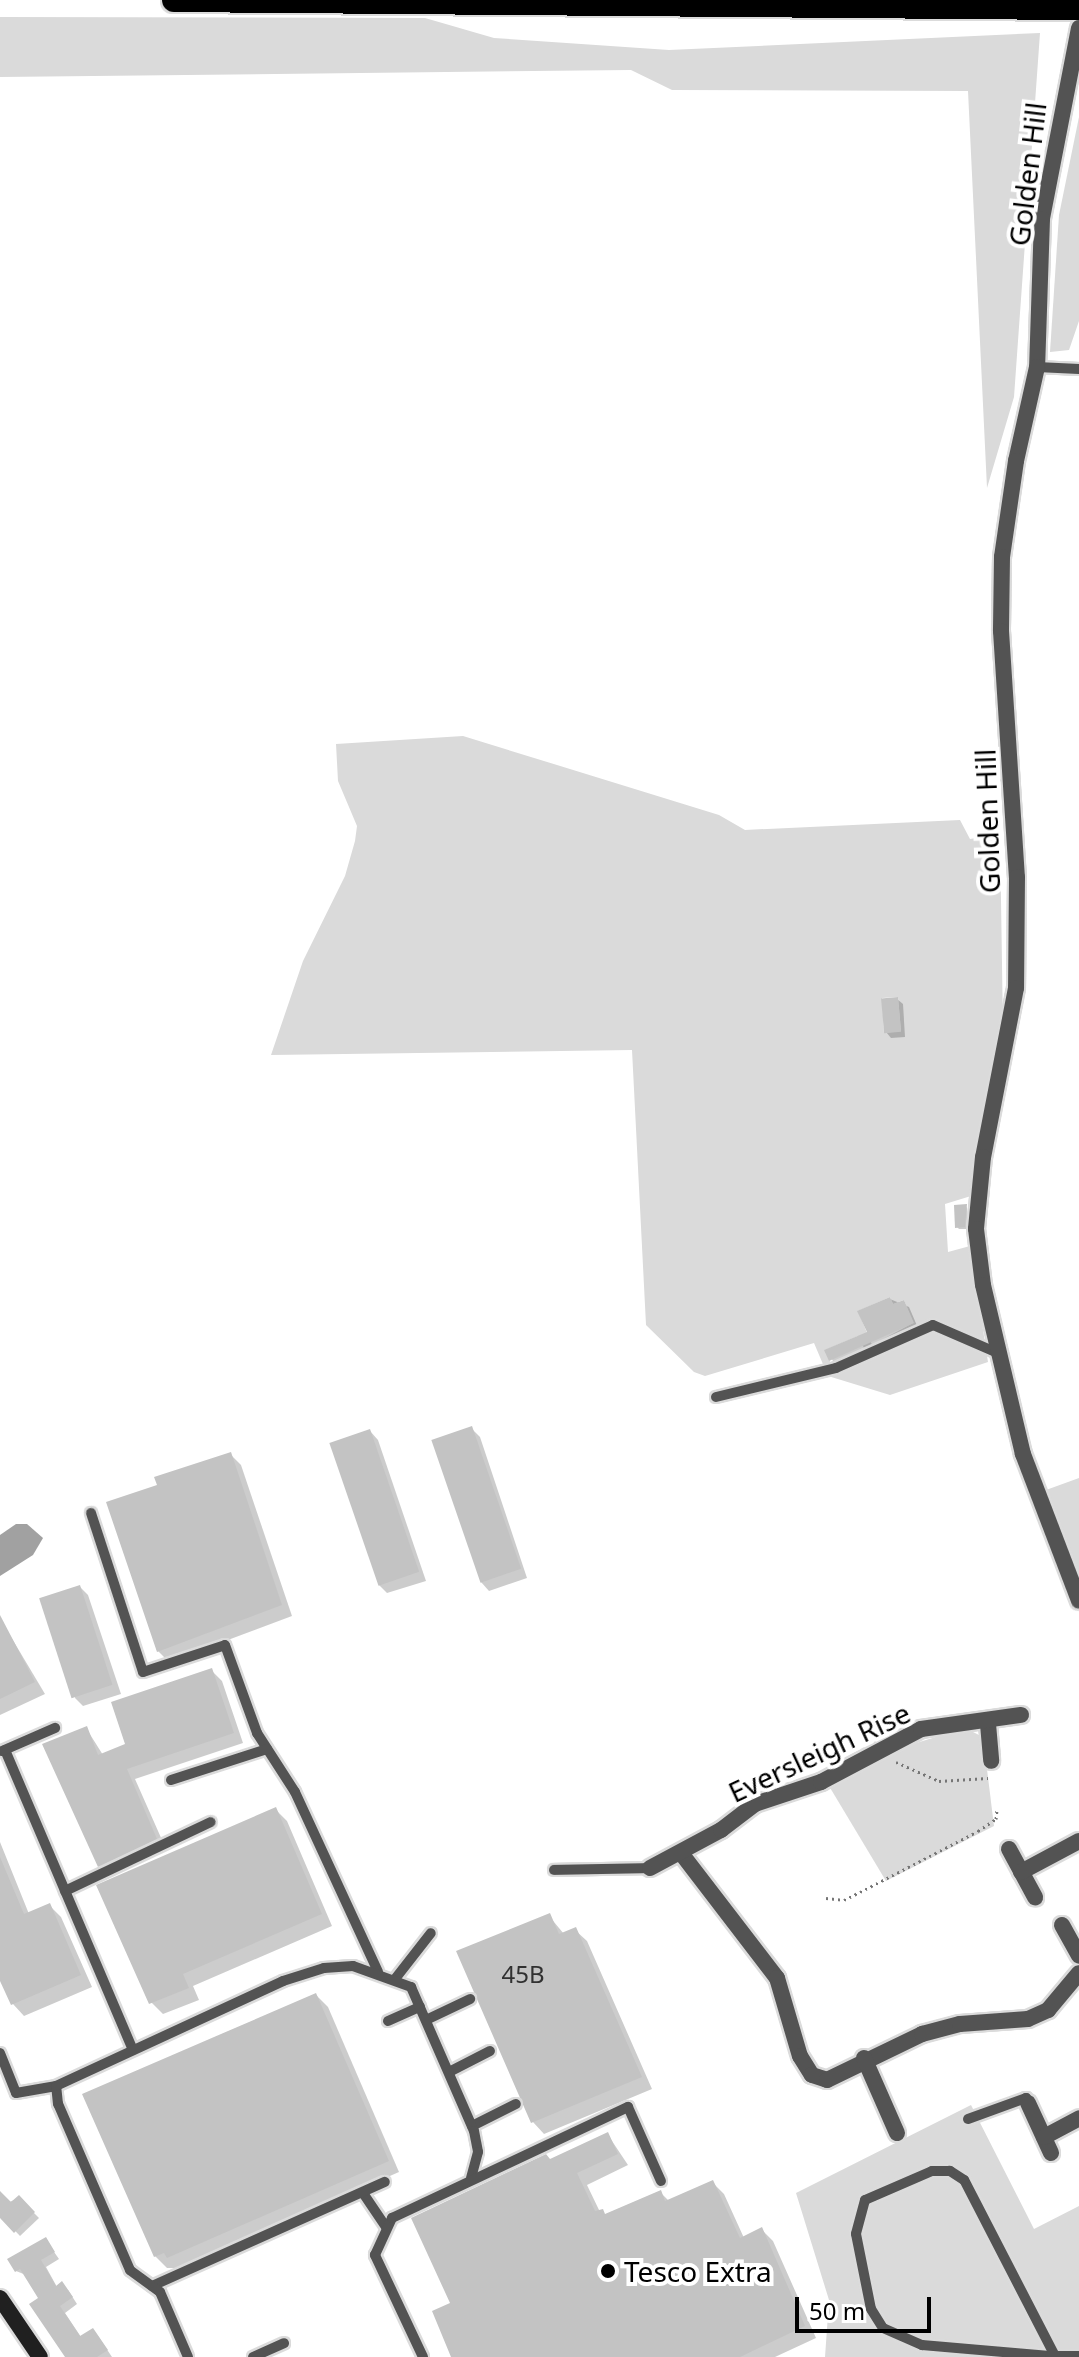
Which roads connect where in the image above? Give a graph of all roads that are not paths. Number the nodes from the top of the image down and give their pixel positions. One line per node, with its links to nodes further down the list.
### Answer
1 (174, 0): 2 (highway)
2 (1079, 8)
3 (1079, 28): 4 (street, Golden Hill)
4 (1037, 367): 5 (lane); 6 (street, Golden Hill)
5 (1078, 367)
6 (1001, 1355): 7 (lane); 9 (street, Golden Hill)
7 (716, 1397)
8 (91, 1513): 13 (lane)
9 (1079, 1601)
10 (1021, 1715): 11 (street, Eversleigh Rise)
11 (988, 1724): 15 (street); 20 (street, Eversleigh Rise)
12 (55, 1728): 14 (lane)
13 (267, 1749): 16 (lane); 29 (lane)
14 (3, 1751): 24 (lane)
15 (991, 1769)
16 (171, 1780)
17 (211, 1822): 24 (lane)
18 (1079, 1841): 23 (street)
19 (1009, 1849): 23 (street)
20 (681, 1853): 21 (street, Eversleigh Rise); 39 (street)
21 (650, 1868): 22 (lane)
22 (554, 1870)
23 (1021, 1872): 25 (street)
24 (65, 1891): 36 (lane)
25 (1035, 1897)
26 (1062, 1925): 28 (street)
27 (431, 1933): 31 (lane)
28 (1079, 1956)
29 (378, 1972): 31 (lane); 36 (lane)
30 (1079, 1973): 39 (street)
31 (395, 1979): 33 (lane)
32 (470, 1999): 34 (lane)
33 (420, 2007): 34 (lane); 35 (lane)
34 (426, 2020): 40 (lane)
35 (388, 2021)
36 (133, 2050): 41 (lane)
37 (490, 2051): 40 (lane)
38 (0, 2053): 41 (lane)
39 (864, 2058): 47 (street)
40 (449, 2072): 46 (lane)
41 (56, 2086): 55 (lane)
42 (1028, 2103): 45 (lane); 48 (street)
43 (516, 2104): 46 (lane)
44 (1079, 2118): 48 (street)
45 (968, 2119)
46 (472, 2126): 50 (lane)
47 (897, 2133)
48 (1044, 2137): 49 (street)
49 (1051, 2153)
50 (471, 2178): 51 (lane); 54 (lane)
51 (661, 2181)
52 (385, 2182): 53 (lane)
53 (363, 2193): 54 (lane); 55 (lane)
54 (386, 2227): 63 (lane)
55 (152, 2286): 61 (lane)
56 (0, 2298): 60 (street)
57 (284, 2343): 62 (lane)
58 (1055, 2356): 58 (lane); 59 (lane)
59 (1079, 2356)
60 (40, 2357)
61 (188, 2357)
62 (253, 2357)
63 (423, 2357)

